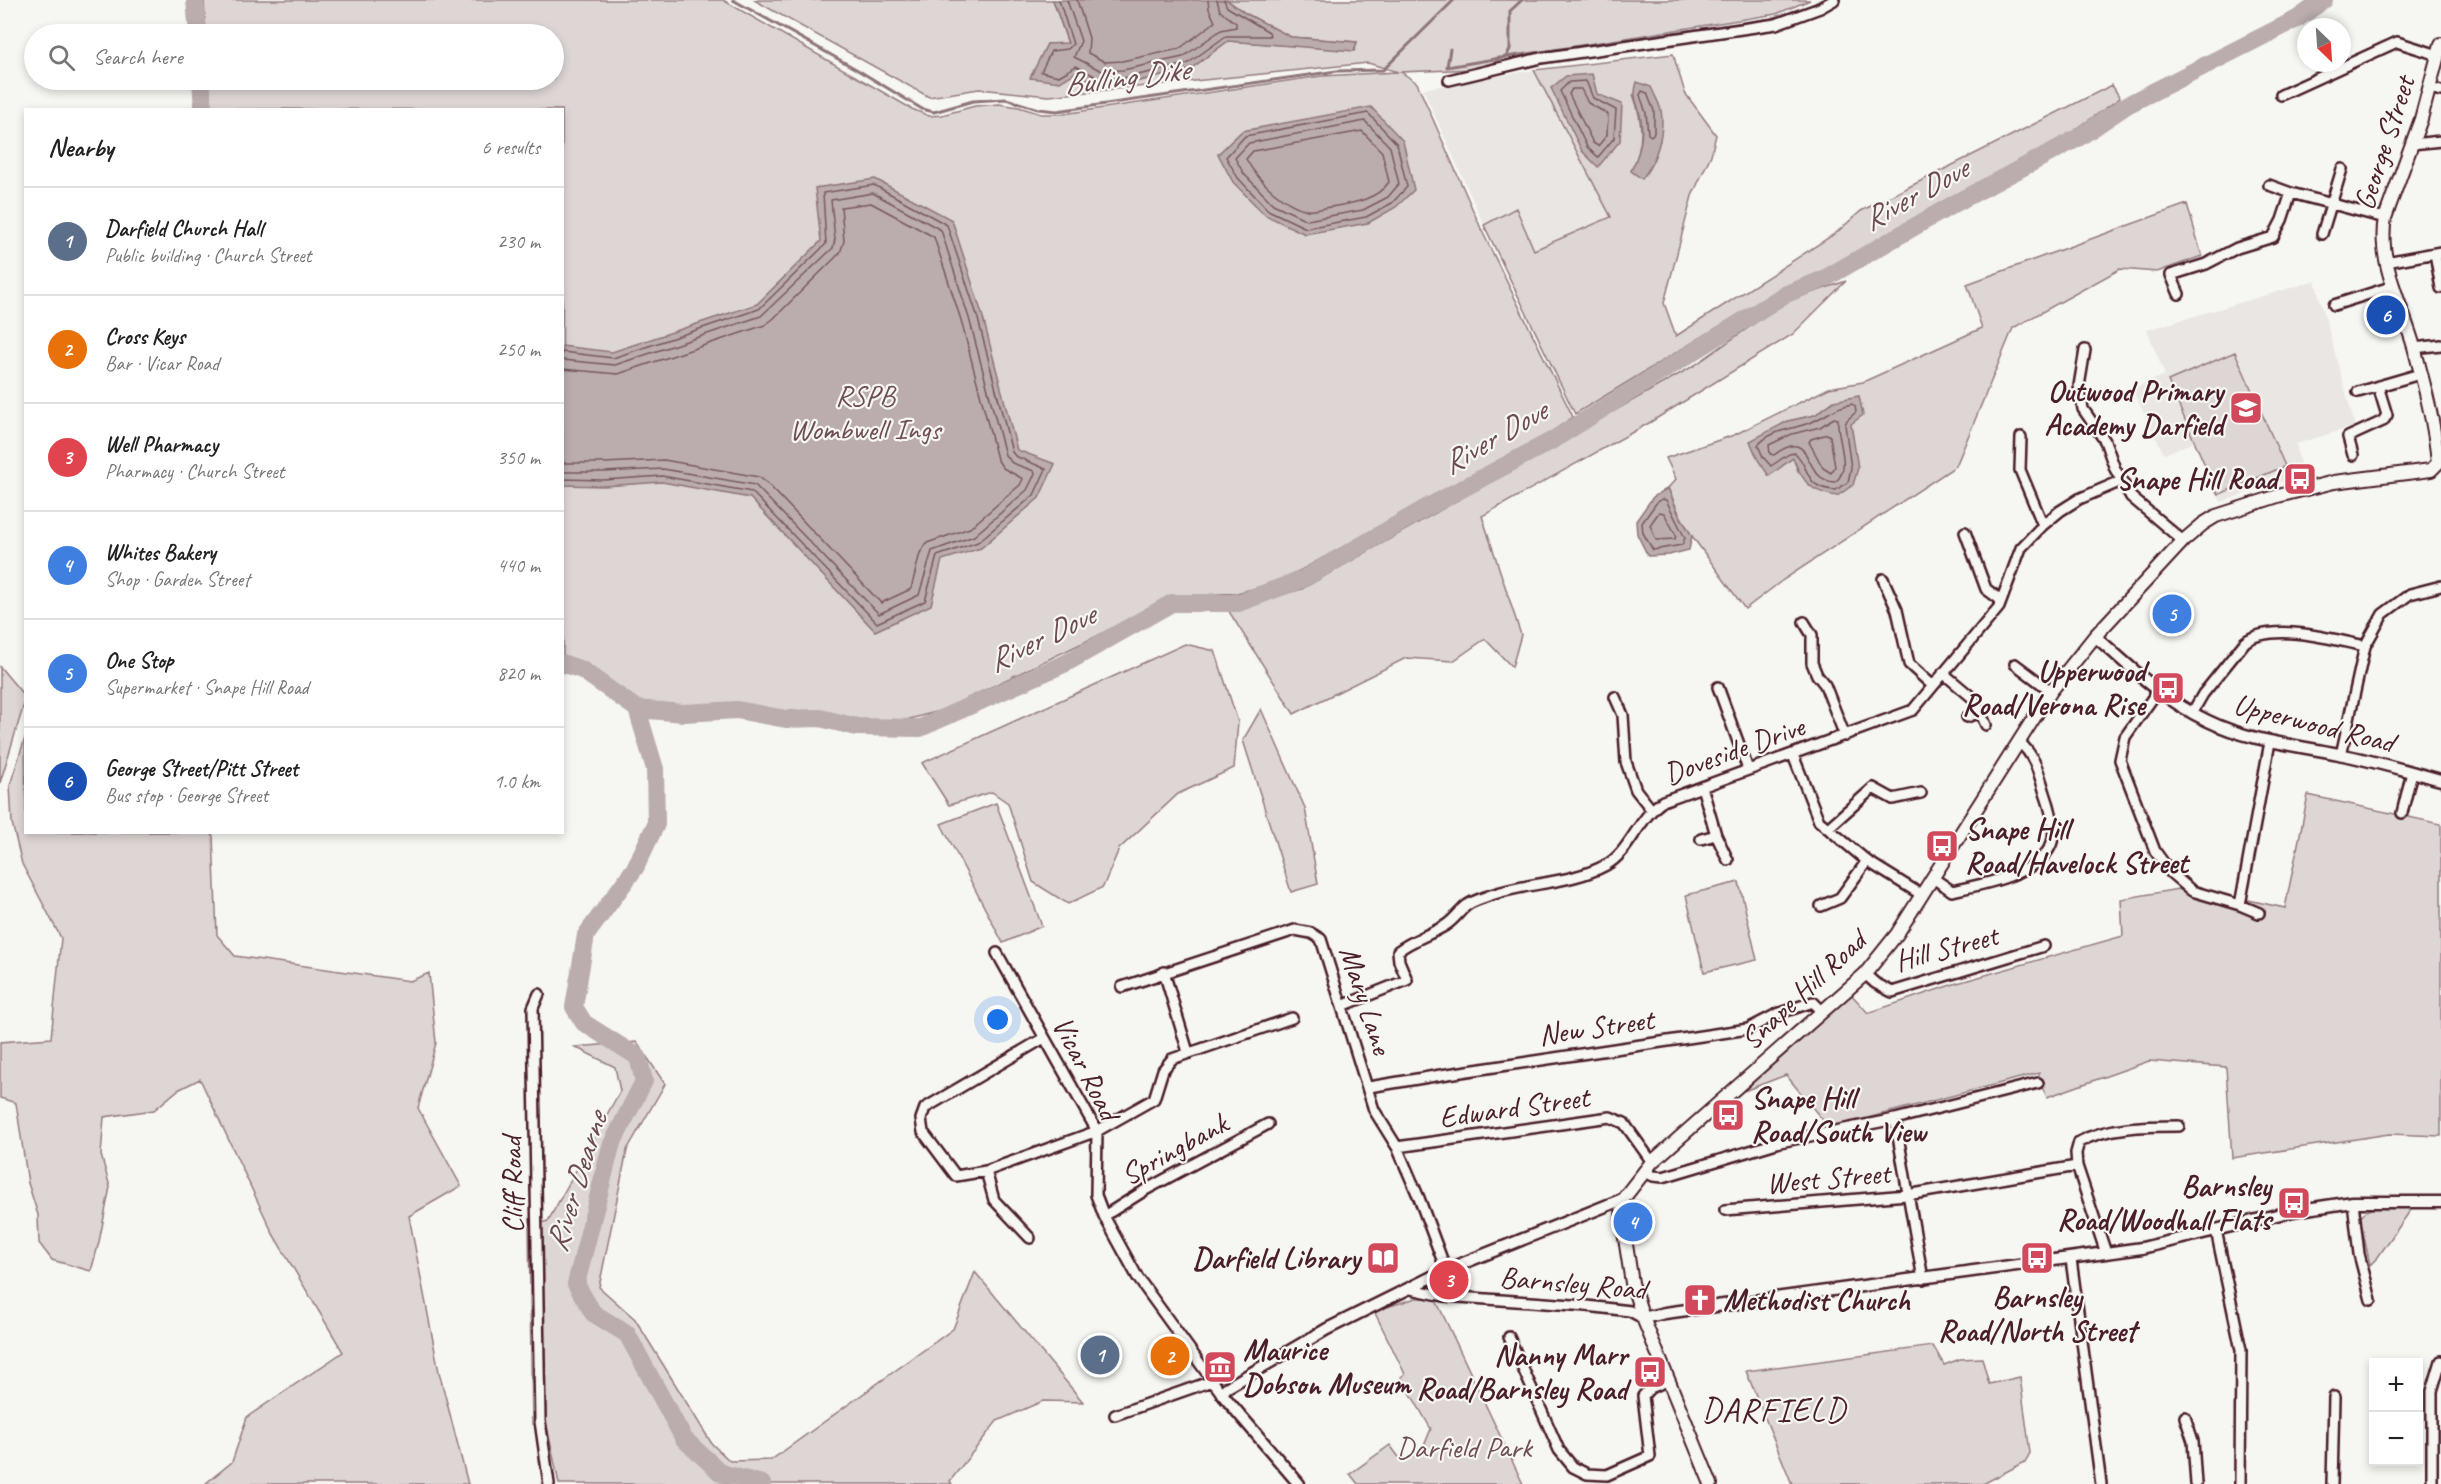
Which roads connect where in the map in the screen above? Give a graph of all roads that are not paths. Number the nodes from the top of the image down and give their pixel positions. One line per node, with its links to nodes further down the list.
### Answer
1 (1834, 0): 3 (street)
2 (2440, 49): 4 (main road, George Street); 5 (street)
3 (1449, 80)
4 (2435, 89): 7 (main road, George Street)
5 (2281, 94)
6 (2441, 141): 7 (street)
7 (2412, 144): 12 (main road, George Street)
8 (2342, 169): 11 (street)
9 (2269, 185): 10 (street)
10 (2291, 193): 11 (street); 18 (street)
11 (2332, 203): 12 (street); 13 (street)
12 (2385, 218): 15 (main road, George Street)
13 (2322, 234)
14 (2438, 252): 15 (street); 17 (street)
15 (2386, 262): 16 (main road, George Street)
16 (2394, 286): 19 (street); 21 (main road, George Street)
17 (2441, 288)
18 (2179, 294)
19 (2334, 305)
20 (2441, 345): 21 (street)
21 (2414, 348): 23 (main road, George Street)
22 (2085, 350): 29 (street)
23 (2420, 374): 24 (street); 28 (main road, George Street)
24 (2378, 386): 25 (street); 27 (street)
25 (2358, 392)
26 (2021, 437): 30 (street)
27 (2353, 455)
28 (2436, 467): 32 (main road, Snape Hill Road)
29 (2121, 481): 30 (street, Doveside Drive); 32 (street)
30 (2043, 525): 35 (street, Doveside Drive)
31 (1965, 532): 35 (street)
32 (2183, 541): 37 (main road, Snape Hill Road)
33 (1883, 579): 41 (street)
34 (2441, 586): 38 (street)
35 (2001, 600): 40 (street, Doveside Drive)
36 (1804, 622): 50 (street)
37 (2096, 636): 43 (street, Upperwood Road); 44 (main road, Snape Hill Road)
38 (2365, 646): 47 (street); 54 (street)
39 (2015, 664): 44 (street)
40 (1943, 673): 41 (street, Doveside Drive); 46 (street)
41 (1933, 686): 50 (street, Doveside Drive)
42 (1718, 687): 55 (street)
43 (2159, 690): 47 (street, Upperwood Road); 69 (street)
44 (2051, 691): 51 (main road, Snape Hill Road)
45 (1615, 697): 60 (street)
46 (1980, 712): 48 (street); 49 (street)
47 (2192, 713): 52 (street, Upperwood Road)
48 (1967, 717)
49 (1986, 725)
50 (1845, 736): 53 (street, Doveside Drive)
51 (2019, 741): 67 (main road, Snape Hill Road); 67 (street)
52 (2270, 742): 54 (street, Upperwood Road); 69 (street)
53 (1793, 755): 55 (street, Doveside Drive); 62 (street)
54 (2341, 755): 56 (street, Upperwood Road)
55 (1748, 769): 58 (street, Doveside Drive)
56 (2412, 772): 57 (street, Upperwood Road); 61 (street)
57 (2441, 780)
58 (1702, 787): 60 (street, Doveside Drive); 63 (street)
59 (1921, 794): 62 (street)
60 (1651, 809): 78 (street, Doveside Drive)
61 (2402, 813)
62 (1828, 828): 66 (street)
63 (1716, 835): 64 (street); 65 (street)
64 (1701, 839)
65 (1728, 860)
66 (1867, 861): 68 (street); 70 (street)
67 (1933, 878): 68 (main road, Snape Hill Road)
68 (1922, 895): 75 (main road, Snape Hill Road)
69 (2240, 905): 71 (street)
70 (1821, 906)
71 (2259, 913)
72 (2044, 946): 75 (street, Hill Street)
73 (997, 953): 81 (street, Vicar Road)
74 (1164, 972): 76 (street); 78 (street, Mary Lane); 82 (street)
75 (1864, 974): 79 (main road, Snape Hill Road)
76 (1122, 987)
77 (539, 994): 117 (street, Cliff Road)
78 (1342, 1006): 84 (street, Mary Lane)
79 (1822, 1011): 84 (street, New Street); 91 (main road, Snape Hill Road)
80 (1292, 1018): 82 (street)
81 (1044, 1038): 88 (street, Vicar Road); 92 (street)
82 (1188, 1052): 88 (street)
83 (2038, 1083): 85 (street)
84 (1369, 1088): 89 (street, Mary Lane)
85 (1895, 1119): 91 (street); 93 (street)
86 (1268, 1124): 98 (street, Springbank)
87 (2180, 1126): 90 (street)
88 (1097, 1131): 92 (street); 98 (street, Vicar Road)
89 (1397, 1147): 91 (street, Edward Street); 103 (street, Mary Lane)
90 (2077, 1166): 93 (street, West Street); 101 (street)
91 (1648, 1167): 94 (main road, Snape Hill Road)
92 (986, 1171): 100 (street)
93 (1907, 1195): 97 (street, West Street); 104 (street)
94 (1623, 1199): 103 (street); 107 (main road)
95 (2353, 1202): 96 (street, Barnsley Road); 99 (street, Barnsley Road); 106 (street)
96 (2441, 1202)
97 (1725, 1210)
98 (1104, 1216): 111 (street, Vicar Road)
99 (2217, 1230): 101 (street, Barnsley Road); 122 (street)
100 (1030, 1238)
101 (2106, 1253): 102 (street, Barnsley Road)
102 (2071, 1259): 104 (street, Barnsley Road); 120 (street)
103 (1446, 1270): 105 (street)
104 (1923, 1279): 107 (street, Barnsley Road)
105 (1412, 1289): 107 (street, Barnsley Road); 112 (street)
106 (2371, 1300)
107 (1643, 1318): 110 (main road)
108 (1509, 1337): 110 (street)
109 (2441, 1360): 116 (street)
110 (1669, 1380): 119 (main road)
111 (1212, 1381): 112 (street, Vicar Road); 114 (street)
112 (1222, 1394): 118 (street)
113 (2334, 1397): 123 (street)
114 (1115, 1415)
115 (2185, 1417): 121 (street)
116 (2437, 1431): 124 (street)
117 (549, 1484)
118 (1299, 1484)
119 (1711, 1484)
120 (2101, 1484)
121 (2196, 1484)
122 (2240, 1484)
123 (2332, 1484)
124 (2432, 1484)

